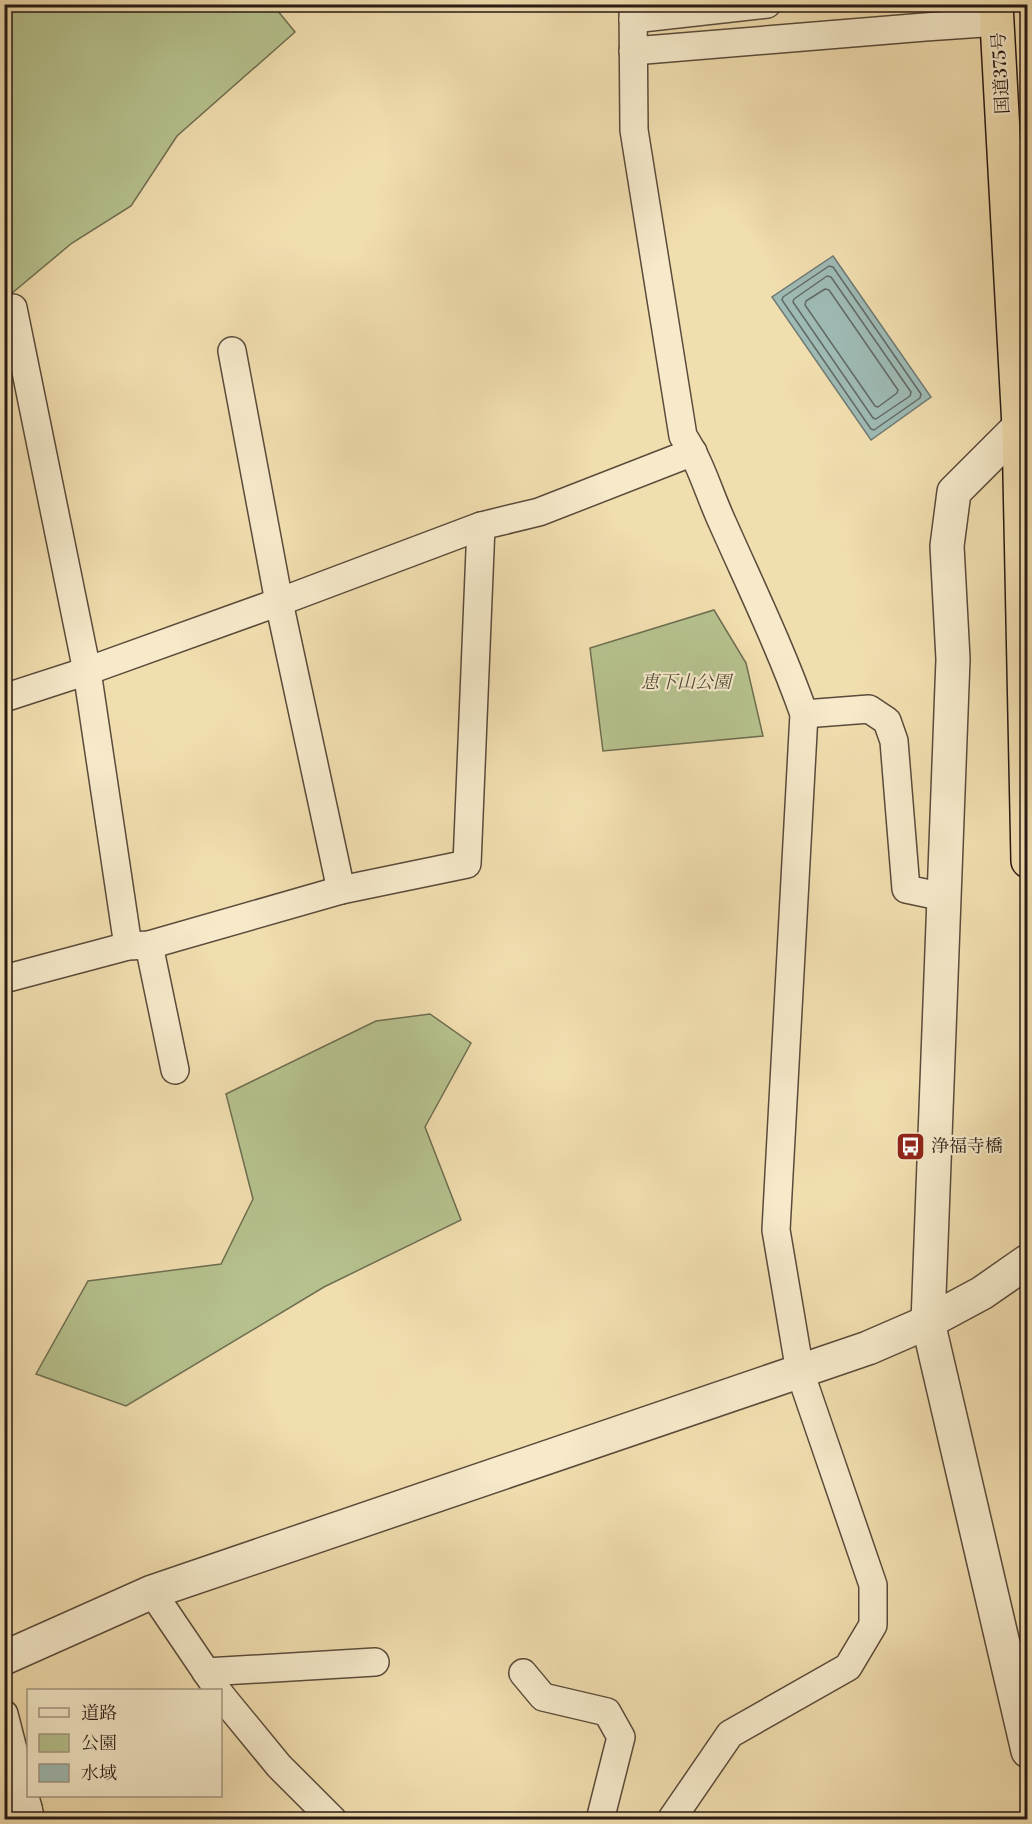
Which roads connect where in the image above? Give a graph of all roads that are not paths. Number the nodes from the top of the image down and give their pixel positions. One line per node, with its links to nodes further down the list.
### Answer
1 (767, 4): 2 (street)
2 (633, 12): 4 (street)
3 (997, 13): 4 (street); 7 (highway, 国道375号)
4 (633, 51): 8 (street)
5 (13, 308): 11 (street)
6 (232, 351): 10 (street)
7 (1019, 427): 14 (highway, 国道375号); 16 (street)
8 (693, 452): 9 (street); 13 (street)
9 (482, 526): 10 (street); 15 (street)
10 (279, 602): 11 (street); 15 (street)
11 (87, 671): 12 (street); 17 (street)
12 (4, 698)
13 (804, 714): 16 (street); 22 (street)
14 (1028, 861)
15 (341, 890): 17 (street)
16 (944, 897): 21 (street)
17 (138, 945): 18 (street); 19 (street)
18 (4, 979)
19 (175, 1070)
20 (1028, 1261): 21 (street)
21 (928, 1322): 22 (street); 30 (street)
22 (800, 1372): 23 (street); 34 (street)
23 (152, 1592): 24 (street); 27 (street)
24 (4, 1658)
25 (375, 1662): 27 (street)
26 (523, 1673): 33 (street)
27 (215, 1685)
28 (222, 1695): 32 (street)
29 (4, 1714): 31 (street)
30 (1028, 1750)
31 (21, 1815)
32 (333, 1820)
33 (600, 1820)
34 (671, 1820)

